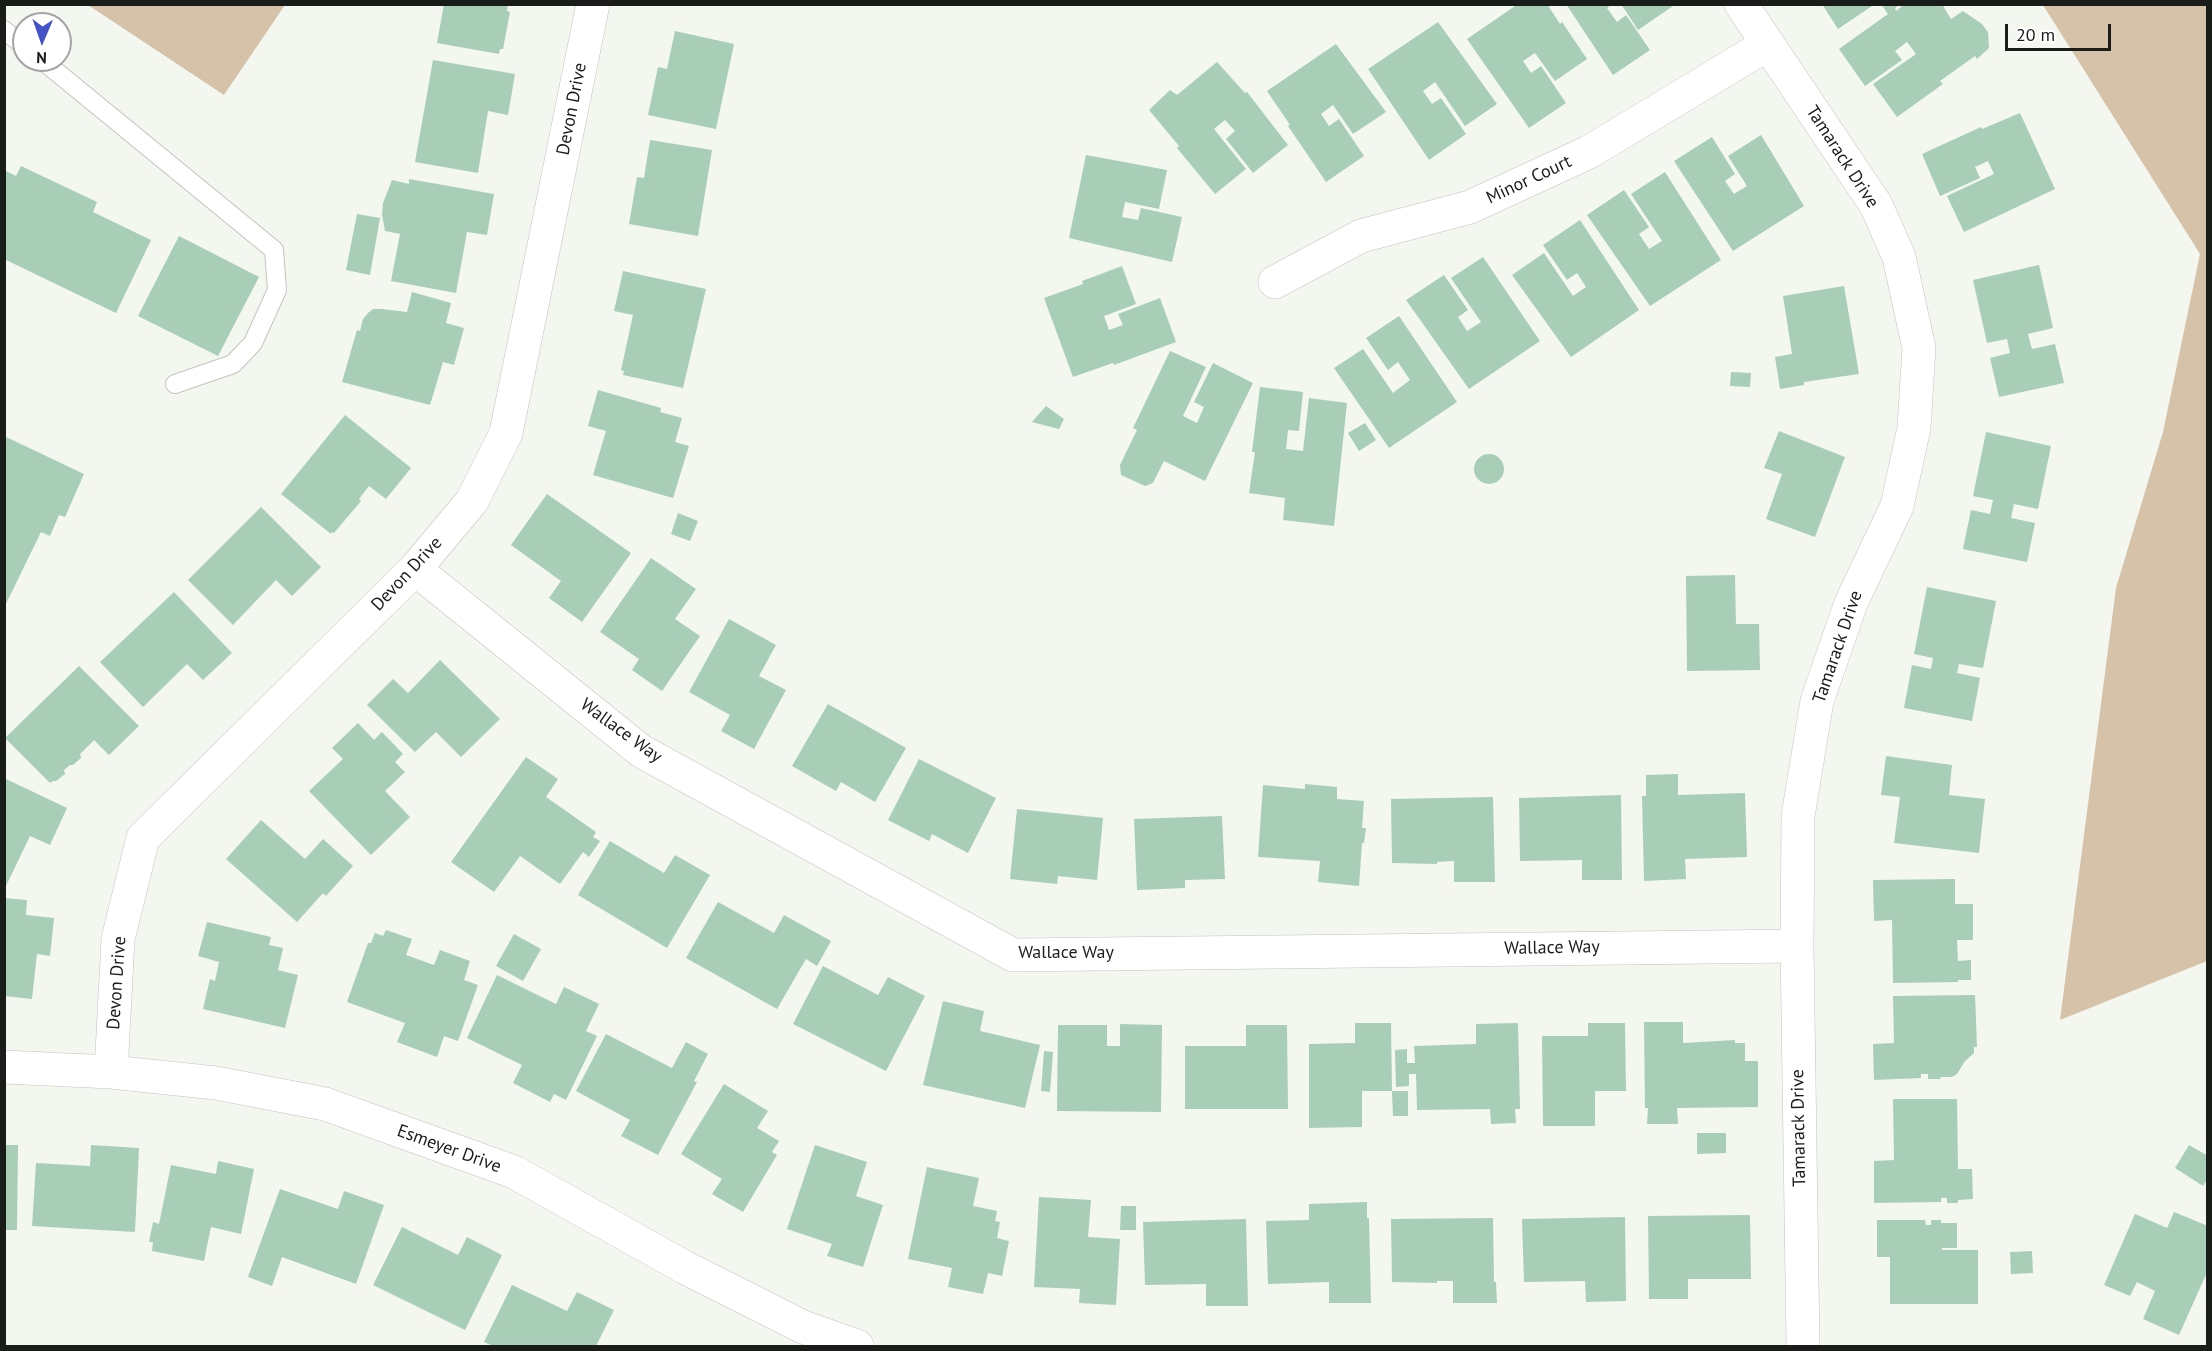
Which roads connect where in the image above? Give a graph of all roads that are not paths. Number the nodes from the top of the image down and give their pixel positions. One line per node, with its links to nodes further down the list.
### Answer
1 (593, 4): 7 (street, Devon Drive)
2 (1741, 4): 3 (street, Tamarack Drive)
3 (1768, 44): 5 (street, Minor Court); 8 (street, Tamarack Drive)
4 (57, 72): 6 (lane)
5 (1275, 282)
6 (175, 384)
7 (415, 569): 8 (street, Wallace Way); 10 (street, Devon Drive)
8 (1797, 945): 12 (street, Tamarack Drive)
9 (4, 1067): 10 (street, Esmeyer Drive)
10 (111, 1072): 11 (street, Esmeyer Drive)
11 (857, 1347)
12 (1803, 1347)

